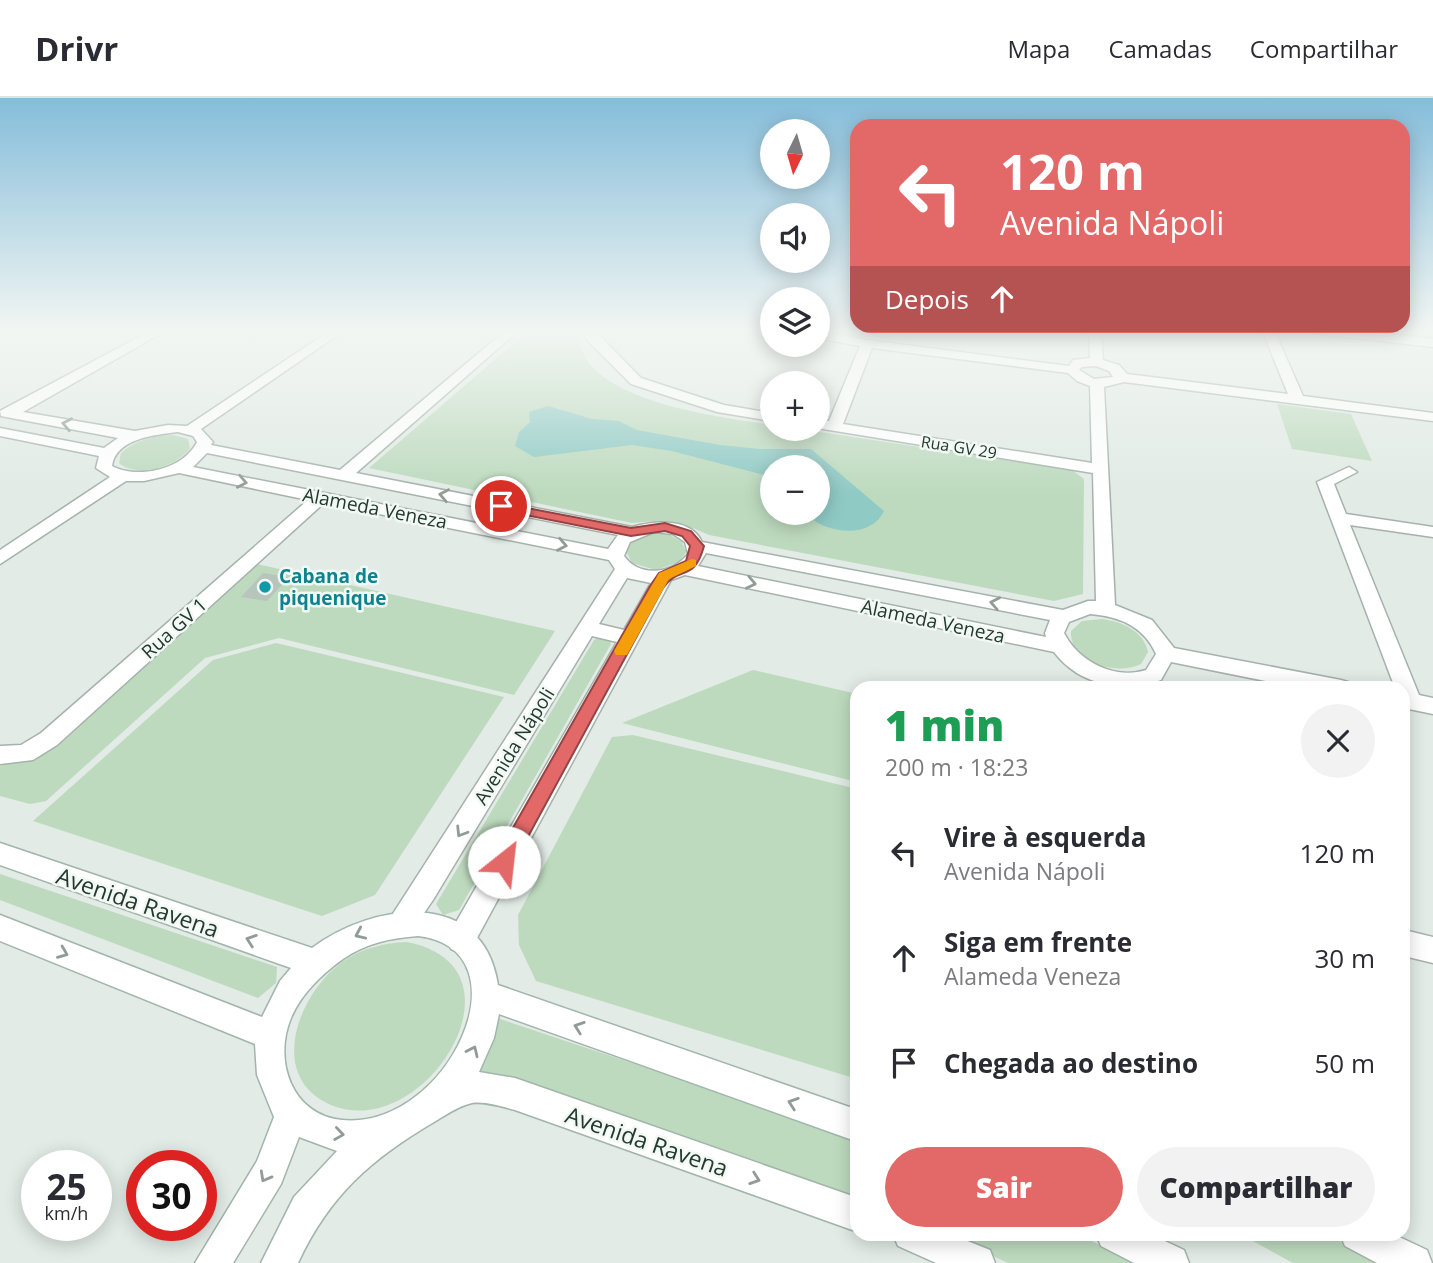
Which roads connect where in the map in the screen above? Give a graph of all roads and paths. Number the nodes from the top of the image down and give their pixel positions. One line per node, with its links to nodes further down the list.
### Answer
1 (59, 384): 10 (street)
2 (258, 384): 15 (street)
3 (450, 384): 23 (street)
4 (646, 384): 11 (street)
5 (851, 384): 14 (street)
6 (1097, 384): 21 (street)
7 (1179, 384): 9 (street)
8 (1291, 384): 9 (street)
9 (1297, 399): 12 (street)
10 (5, 413): 17 (street, one-way to 10)
11 (760, 415)
12 (1433, 417)
13 (830, 426): 14 (street, Rua GV 29)
14 (834, 427): 21 (street, Rua GV 29)
15 (190, 430): 17 (street); 18 (street)
16 (0, 432): 19 (street)
17 (135, 436): 19 (street)
18 (204, 448): 20 (street); 23 (street, Alameda Veneza)
19 (108, 453): 24 (street)
20 (176, 468): 24 (street); 25 (street, Alameda Veneza, one-way to 25)
21 (1100, 469): 34 (street)
22 (1349, 472): 26 (street)
23 (344, 475): 27 (street, Alameda Veneza, one-way to 23)
24 (121, 477): 30 (street)
25 (321, 497): 31 (street, Alameda Veneza, one-way to 31); 46 (street, Rua GV 1)
26 (1339, 518): 28 (street); 43 (street)
27 (631, 532): 29 (street); 31 (street, Avenida Nápoli)
28 (1433, 532)
29 (697, 546): 32 (street); 35 (street, Alameda Veneza, one-way to 29)
30 (0, 558)
31 (620, 562): 33 (street); 36 (street, Avenida Nápoli)
32 (684, 569): 33 (street); 38 (street, Alameda Veneza, one-way to 38)
33 (664, 576): 37 (street)
34 (1106, 608): 35 (street); 39 (street)
35 (1062, 616): 38 (street)
36 (586, 628): 37 (street); 48 (street, Avenida Nápoli, one-way to 48)
37 (629, 638): 50 (street)
38 (1058, 646): 40 (street)
39 (1166, 654): 41 (street); 42 (street)
40 (1104, 681)
41 (1126, 681)
42 (1305, 681)
43 (1400, 681)
44 (1410, 702): 45 (street)
45 (1433, 706)
46 (0, 755)
47 (0, 854): 53 (street, Avenida Ravena, one-way to 47)
48 (401, 923): 50 (street); 53 (street, one-way to 53)
49 (0, 928): 55 (street, one-way to 55)
50 (461, 940): 54 (street)
51 (1410, 944): 52 (street)
52 (1433, 950)
53 (315, 962): 55 (street)
54 (487, 995): 56 (street, one-way to 54); 58 (street, one-way to 54)
55 (272, 1036): 57 (street)
56 (435, 1102): 59 (street); 60 (street, Avenida Ravena, one-way to 60)
57 (291, 1115): 59 (street, one-way to 59); 64 (street, one-way to 64)
58 (850, 1123)
59 (389, 1129): 65 (street)
60 (850, 1212)
61 (926, 1241): 66 (street)
62 (1127, 1241): 67 (street)
63 (1371, 1241): 68 (street)
64 (213, 1263)
65 (279, 1263)
66 (977, 1263)
67 (1171, 1263)
68 (1414, 1263)

